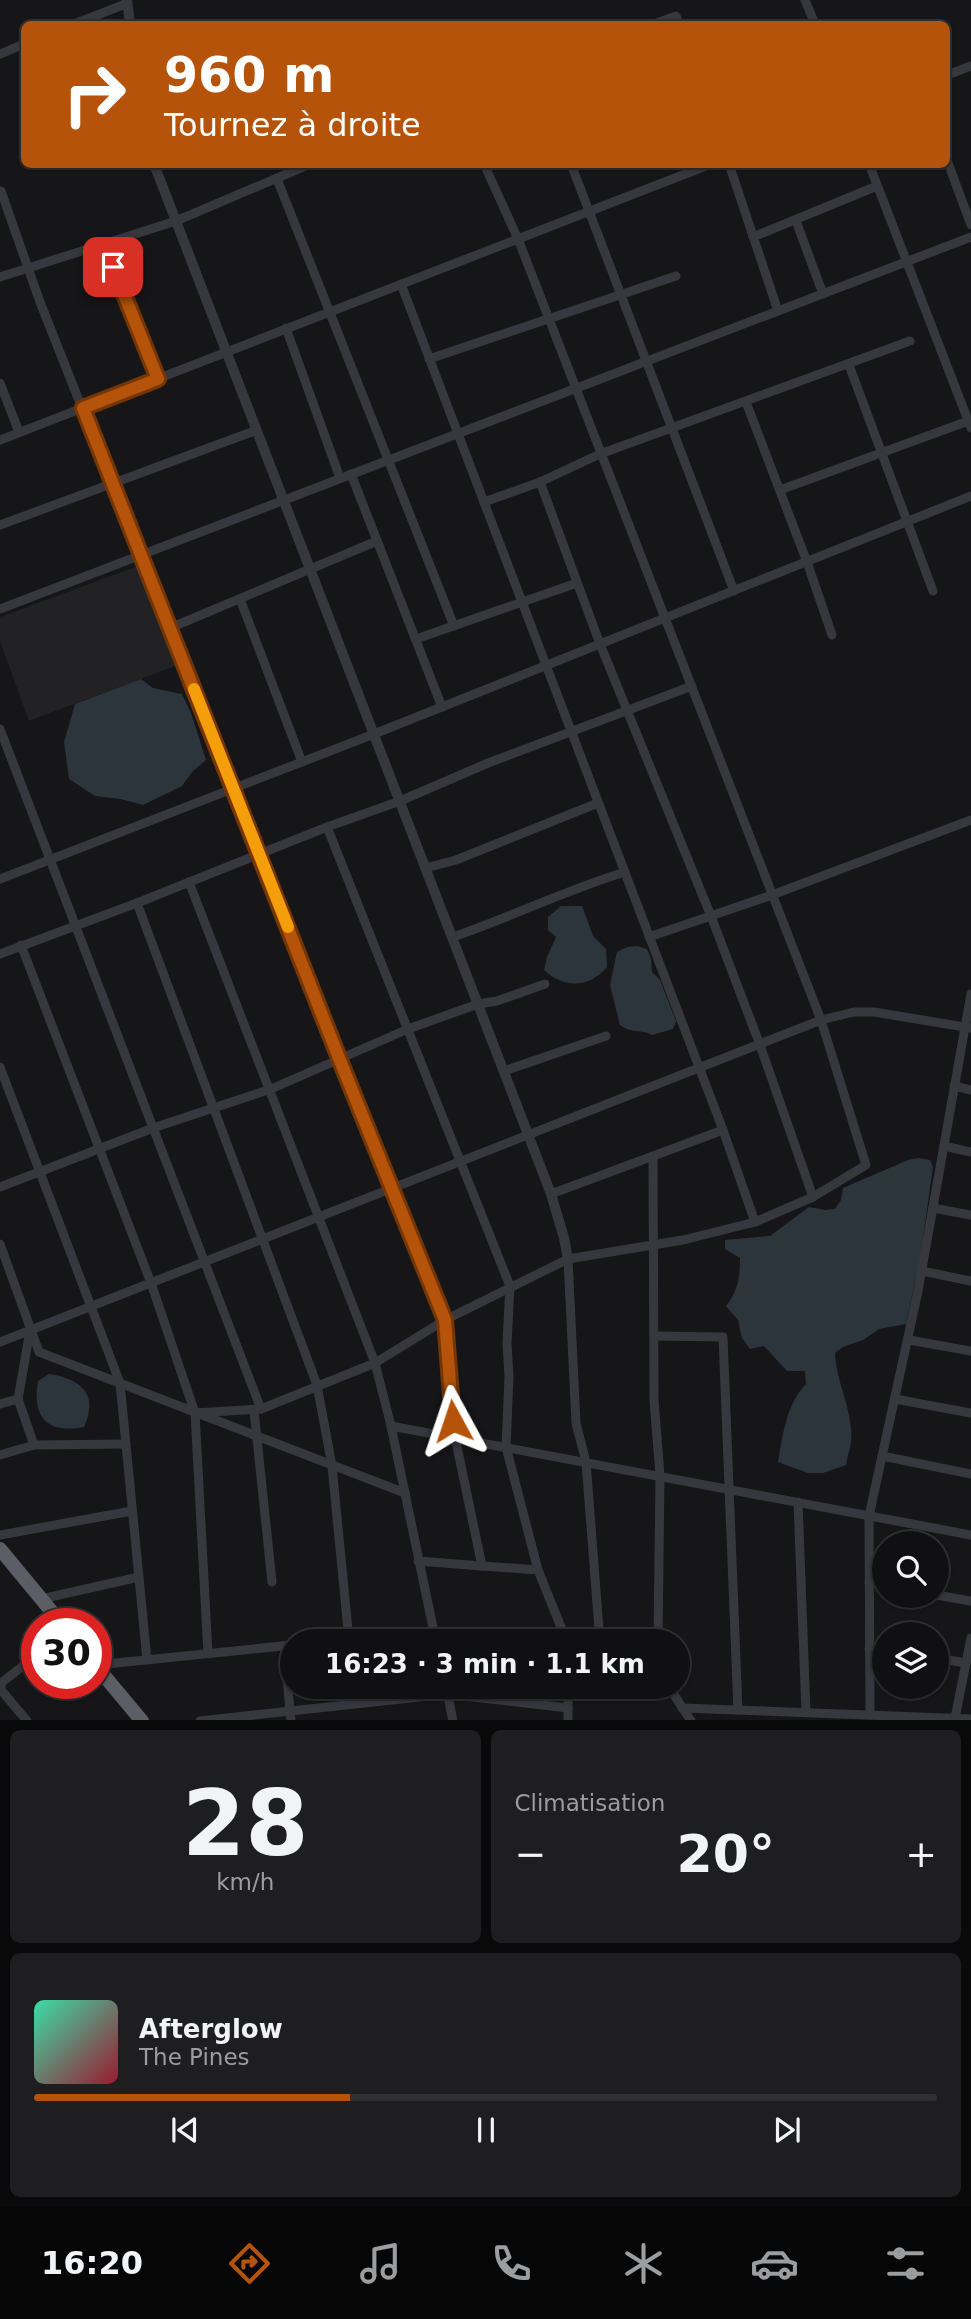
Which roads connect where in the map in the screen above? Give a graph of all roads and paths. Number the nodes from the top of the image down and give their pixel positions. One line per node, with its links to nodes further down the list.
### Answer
1 (805, 0): 7 (street)
2 (128, 2): 3 (street); 4 (street)
3 (81, 21)
4 (130, 21)
5 (662, 21): 6 (street)
6 (678, 21)
7 (814, 21)
8 (21, 45): 9 (street)
9 (0, 54)
10 (971, 66): 11 (street)
11 (950, 74)
12 (156, 168): 24 (street)
13 (300, 168): 20 (street)
14 (486, 168): 29 (street)
15 (573, 168): 23 (street)
16 (701, 168): 23 (street)
17 (730, 168): 27 (street)
18 (870, 168): 21 (street)
19 (950, 168): 26 (street)
20 (276, 178): 24 (street); 39 (street)
21 (877, 186): 25 (street); 31 (street)
22 (1, 191): 32 (street)
23 (589, 211): 29 (street); 36 (street)
24 (176, 221): 30 (street); 43 (street)
25 (796, 221): 27 (street); 37 (street)
26 (971, 225)
27 (753, 237): 38 (street)
28 (971, 237): 31 (street)
29 (518, 239): 35 (street); 40 (street)
30 (104, 244): 32 (street); 47 (street)
31 (906, 262): 37 (street); 52 (street)
32 (29, 268): 34 (street); 51 (street)
33 (676, 276): 36 (street)
34 (0, 277)
35 (401, 284): 39 (street); 44 (street)
36 (621, 294): 40 (street); 45 (street)
37 (823, 294): 38 (street)
38 (779, 311): 45 (street)
39 (330, 312): 41 (street); 60 (street)
40 (549, 320): 44 (street); 49 (street)
41 (286, 328): 43 (street); 62 (street)
42 (910, 341): 46 (street)
43 (227, 352): 47 (street); 54 (street)
44 (429, 359): 56 (street)
45 (646, 361): 49 (street); 53 (street)
46 (849, 365): 50 (street); 58 (street)
47 (158, 379): 51 (street)
48 (0, 383): 55 (street)
49 (575, 388): 56 (street); 59 (street)
50 (746, 402): 53 (street); 65 (street)
51 (83, 408): 55 (street); 64 (street)
52 (970, 423): 58 (street)
53 (672, 428): 59 (street); 76 (street)
54 (257, 430): 64 (street); 67 (street)
55 (19, 432): 57 (street)
56 (457, 433): 60 (street); 68 (street)
57 (0, 440)
58 (881, 453): 65 (street); 69 (street)
59 (600, 454): 63 (street); 81 (street)
60 (388, 460): 61 (street); 82 (street)
61 (351, 474): 62 (street); 71 (street)
62 (340, 478): 67 (street)
63 (540, 482): 68 (street); 75 (street)
64 (113, 485): 70 (street); 72 (street)
65 (780, 490): 73 (street)
66 (971, 496): 69 (street)
67 (284, 500): 72 (street); 74 (street)
68 (484, 502): 79 (street)
69 (907, 522): 73 (street); 77 (street)
70 (0, 525)
71 (377, 541): 74 (street); 85 (street)
72 (141, 554): 80 (street); 83 (street)
73 (807, 562): 76 (street); 84 (street)
74 (310, 569): 78 (street); 93 (street)
75 (577, 583): 79 (street); 86 (street)
76 (734, 591): 81 (street)
77 (933, 591)
78 (240, 599): 83 (street); 94 (street)
79 (522, 602): 82 (street); 87 (street)
80 (0, 609)
81 (665, 618): 86 (street); 88 (street)
82 (454, 626): 85 (street)
83 (170, 628): 95 (street)
84 (832, 635)
85 (416, 639): 89 (street)
86 (600, 644): 87 (street); 90 (street)
87 (546, 665): 89 (street); 92 (street)
88 (692, 687): 90 (street); 106 (street)
89 (442, 707): 93 (street)
90 (628, 712): 92 (street); 108 (street)
91 (0, 729): 101 (street)
92 (572, 733): 96 (street); 97 (street)
93 (374, 734): 94 (street); 96 (street)
94 (302, 762): 95 (street)
95 (234, 788): 100 (street); 101 (street)
96 (400, 801): 99 (street); 102 (street)
97 (598, 803): 102 (street); 103 (street)
98 (971, 820): 106 (street)
99 (327, 827): 100 (street); 119 (street)
100 (260, 853): 105 (street); 122 (street)
101 (50, 860): 104 (street); 109 (street)
102 (426, 868): 110 (street)
103 (625, 872): 110 (street); 111 (street)
104 (0, 879)
105 (188, 882): 107 (street); 127 (street)
106 (772, 895): 108 (street); 117 (street)
107 (137, 903): 109 (street); 129 (street)
108 (711, 916): 111 (street); 121 (street)
109 (75, 924): 112 (street); 130 (street)
110 (453, 937): 116 (street)
111 (649, 937): 124 (street)
112 (21, 945): 113 (street); 134 (street)
113 (0, 954)
114 (545, 984): 116 (street)
115 (971, 994): 118 (street)
116 (478, 1003): 119 (street); 125 (street)
117 (821, 1020): 118 (street); 121 (street); 142 (street)
118 (968, 1027): 126 (street)
119 (408, 1029): 122 (street); 137 (street)
120 (606, 1036): 125 (street)
121 (760, 1045): 124 (street); 142 (street)
122 (339, 1058): 127 (street); 140 (street)
123 (0, 1067): 138 (street)
124 (699, 1069): 131 (street); 132 (street)
125 (504, 1071): 132 (street)
126 (954, 1086): 128 (street); 133 (street)
127 (269, 1089): 129 (street); 145 (street)
128 (971, 1090)
129 (213, 1108): 130 (street); 147 (street)
130 (153, 1128): 134 (street); 151 (street)
131 (723, 1130): 136 (street); 146 (street)
132 (528, 1136): 137 (street); 141 (street)
133 (944, 1146): 135 (street); 143 (street)
134 (98, 1149): 138 (street); 154 (street)
135 (971, 1152)
136 (653, 1156): 141 (street); 149 (street)
137 (459, 1163): 140 (street); 155 (street)
138 (41, 1171): 139 (street); 156 (street)
139 (0, 1187)
140 (393, 1188): 145 (street); 157 (street)
141 (551, 1194): 150 (street)
142 (813, 1197): 146 (street)
143 (933, 1208): 144 (street); 152 (street)
144 (971, 1215)
145 (319, 1219): 147 (street); 163 (street)
146 (755, 1222): 149 (street)
147 (264, 1239): 151 (street); 165 (street)
148 (0, 1244): 158 (street)
149 (654, 1244): 150 (street); 159 (street)
150 (568, 1259): 155 (street); 180 (street)
151 (204, 1262): 154 (street); 169 (street)
152 (922, 1271): 153 (street); 160 (street)
153 (971, 1280)
154 (151, 1283): 156 (street); 170 (street)
155 (510, 1286): 157 (street); 177 (street)
156 (90, 1307): 158 (street); 164 (street)
157 (445, 1320): 163 (street); 174 (street)
158 (30, 1330): 161 (street); 164 (street); 166 (street)
159 (655, 1336): 183 (street); 184 (street)
160 (909, 1340): 162 (street); 167 (street)
161 (0, 1342)
162 (971, 1351)
163 (375, 1363): 165 (street); 172 (street)
164 (120, 1383): 170 (street); 175 (street)
165 (317, 1385): 169 (street); 181 (street)
166 (18, 1399): 168 (street); 176 (street)
167 (895, 1399): 171 (street); 179 (street)
168 (0, 1404)
169 (257, 1409): 170 (street); 173 (street)
170 (195, 1413): 173 (street); 212 (street)
171 (971, 1413)
172 (391, 1426): 174 (street); 185 (street)
173 (257, 1437): 181 (street); 196 (street)
174 (455, 1437): 177 (street); 193 (street)
175 (126, 1444): 176 (street); 187 (street)
176 (34, 1445): 178 (street)
177 (506, 1447): 180 (street); 194 (street)
178 (0, 1455)
179 (882, 1456): 182 (street); 188 (street)
180 (586, 1462): 183 (street); 206 (street)
181 (332, 1466): 185 (street); 203 (street)
182 (971, 1474)
183 (660, 1475): 184 (street); 207 (street)
184 (729, 1489): 186 (street); 226 (street)
185 (405, 1493): 192 (street)
186 (798, 1502): 188 (street); 227 (street)
187 (132, 1511): 189 (street); 195 (street)
188 (869, 1516): 190 (street); 197 (street)
189 (0, 1535)
190 (971, 1535)
191 (0, 1549): 200 (highway)
192 (418, 1561): 193 (street); 204 (street)
193 (482, 1566): 194 (street)
194 (538, 1570): 205 (street)
195 (139, 1577): 200 (street); 213 (street)
196 (272, 1582)
197 (869, 1582): 198 (street); 210 (street)
198 (872, 1583)
199 (949, 1597): 201 (street)
200 (41, 1599): 202 (highway)
201 (971, 1601)
202 (49, 1608)
203 (348, 1629)
204 (433, 1629)
205 (562, 1629)
206 (599, 1629)
207 (658, 1629)
208 (971, 1638): 215 (street)
209 (280, 1647): 212 (street)
210 (869, 1649): 211 (street); 228 (street)
211 (872, 1649)
212 (208, 1654): 213 (street)
213 (147, 1660): 216 (street)
214 (949, 1660): 215 (street)
215 (966, 1663): 231 (street)
216 (112, 1664)
217 (21, 1668): 233 (street)
218 (112, 1685): 234 (highway)
219 (392, 1699): 229 (street)
220 (448, 1699): 236 (street)
221 (507, 1699): 225 (street)
222 (568, 1699): 225 (street)
223 (677, 1699): 224 (street)
224 (682, 1707): 226 (street); 238 (street)
225 (568, 1708): 237 (street)
226 (738, 1710): 227 (street)
227 (806, 1712): 230 (street)
228 (870, 1715): 230 (street); 231 (street)
229 (291, 1716): 235 (street)
230 (849, 1717)
231 (956, 1718): 232 (street)
232 (971, 1719)
233 (27, 1720)
234 (142, 1720)
235 (200, 1720)
236 (453, 1720)
237 (568, 1720)
238 (691, 1720)

